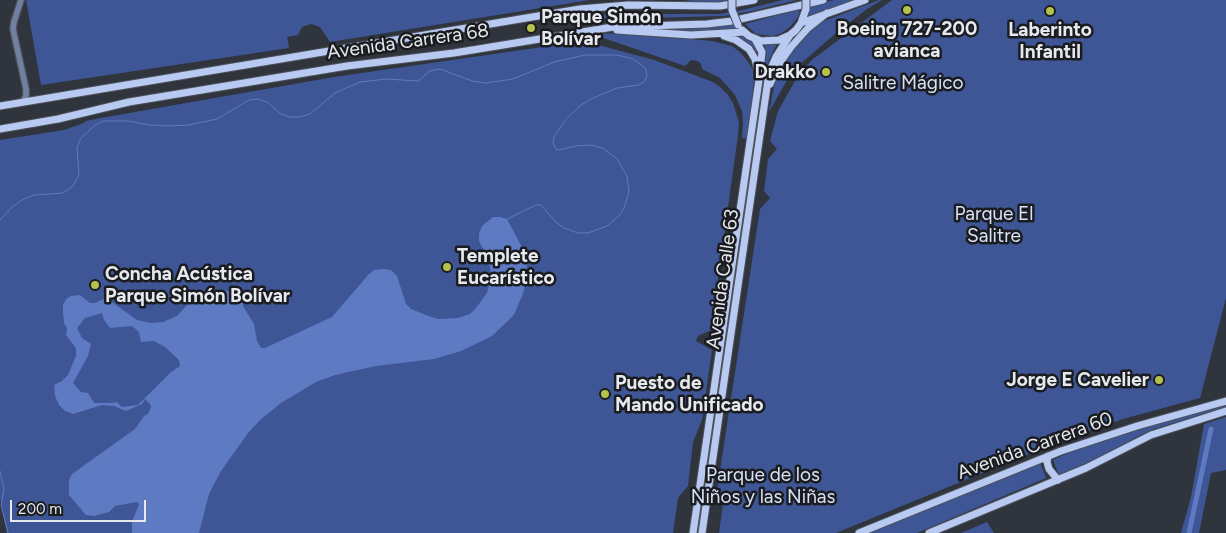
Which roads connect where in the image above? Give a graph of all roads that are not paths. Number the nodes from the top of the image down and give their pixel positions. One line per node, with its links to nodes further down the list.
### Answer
1 (21, 0): 18 (street)
2 (669, 0): 8 (main road)
3 (732, 0): 12 (main road, bridge)
4 (754, 0): 8 (main road, Avenida Carrera 68)
5 (806, 0): 10 (main road, bridge)
6 (823, 0): 11 (main road, Avenida Carrera 68)
7 (865, 0): 9 (main road)
8 (643, 5): 18 (main road, Avenida Carrera 68)
9 (827, 13): 10 (main road); 17 (main road)
10 (801, 24): 14 (main road, Avenida Calle 63)
11 (600, 29): 13 (main road); 20 (main road, Avenida Carrera 68)
12 (744, 32): 13 (main road); 15 (main road)
13 (716, 34): 16 (main road)
14 (790, 35): 15 (main road); 17 (main road, Avenida Calle 63)
15 (755, 39): 16 (main road, Avenida Calle 63)
16 (759, 80): 21 (main road, Avenida Calle 63)
17 (766, 93): 22 (main road, Avenida Calle 63)
18 (24, 102): 19 (main road, Avenida Carrera 68)
19 (0, 106)
20 (0, 129)
21 (732, 268): 22 (main road); 27 (main road, Avenida Calle 63)
22 (741, 269): 28 (main road, Avenida Calle 63)
23 (1226, 401): 25 (main road, Avenida Carrera 60)
24 (1226, 411): 26 (main road, Avenida Carrera 60)
25 (1048, 456): 26 (main road); 29 (main road, Avenida Carrera 60)
26 (1058, 480): 30 (main road, Avenida Carrera 60)
27 (693, 533)
28 (702, 533)
29 (860, 533)
30 (929, 533)

